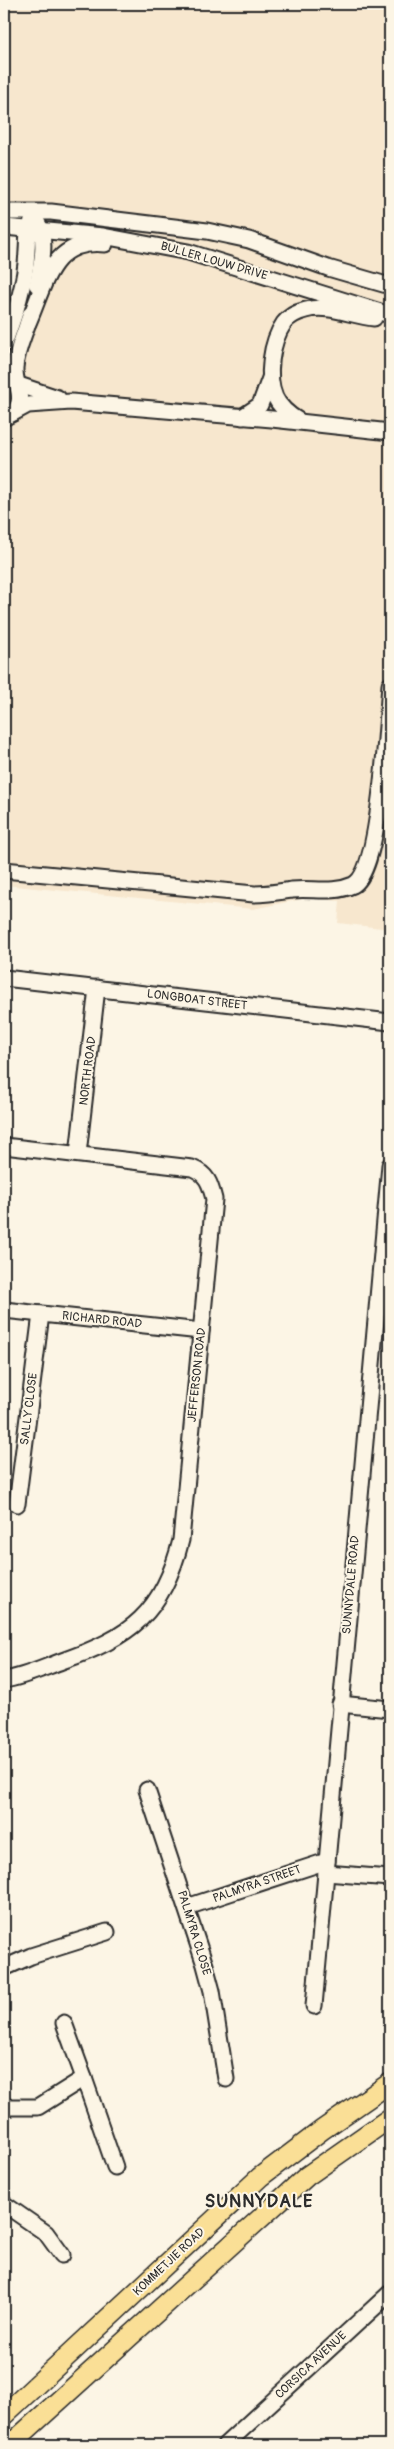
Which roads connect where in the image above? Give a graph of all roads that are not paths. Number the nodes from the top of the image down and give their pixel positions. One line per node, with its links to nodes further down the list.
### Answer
1 (8, 212): 2 (street, BULLER LOUW DRIVE); 4 (street)
2 (51, 212): 4 (street); 6 (street, BULLER LOUW DRIVE)
3 (4, 227): 4 (street, BULLER LOUW DRIVE)
4 (35, 227): 5 (street, BULLER LOUW DRIVE); 9 (street); 10 (street)
5 (239, 267): 7 (street, BULLER LOUW DRIVE); 9 (street)
6 (390, 286)
7 (390, 315)
8 (390, 320): 12 (street)
9 (28, 323): 13 (street)
10 (4, 344)
11 (4, 369): 13 (street)
12 (270, 376): 16 (street); 17 (street)
13 (18, 382): 14 (street); 15 (street)
14 (79, 402): 15 (street); 16 (street)
15 (8, 416)
16 (242, 417): 17 (street)
17 (300, 422): 18 (street)
18 (390, 432)
19 (390, 685): 20 (street)
20 (4, 870)
21 (4, 978): 22 (street, LONGBOAT STREET)
22 (98, 988): 23 (street, LONGBOAT STREET); 25 (street, NORTH ROAD)
23 (390, 1022)
24 (4, 1146): 25 (street, JEFFERSON ROAD)
25 (78, 1154): 29 (street, JEFFERSON ROAD)
26 (390, 1165): 32 (street, SUNNYDALE ROAD)
27 (4, 1310): 28 (street, RICHARD ROAD)
28 (41, 1314): 29 (street, RICHARD ROAD); 30 (street, SALLY CLOSE)
29 (201, 1331): 31 (street, JEFFERSON ROAD)
30 (17, 1504)
31 (4, 1680)
32 (340, 1704): 33 (street); 35 (street, SUNNYDALE ROAD)
33 (390, 1709)
34 (147, 1790): 37 (street, PALMYRA CLOSE)
35 (326, 1867): 36 (street); 37 (street, PALMYRA STREET); 40 (street, SUNNYDALE ROAD)
36 (390, 1878)
37 (187, 1907): 43 (street, PALMYRA CLOSE)
38 (107, 1932): 39 (street)
39 (4, 1968)
40 (314, 2006)
41 (64, 2023): 42 (street)
42 (84, 2078): 45 (street); 47 (street)
43 (226, 2079)
44 (390, 2083): 51 (main road, KOMMETJIE ROAD)
45 (4, 2107)
46 (390, 2118): 53 (main road)
47 (115, 2167)
48 (4, 2204): 49 (street)
49 (62, 2255)
50 (390, 2293): 52 (street, CORSICA AVENUE)
51 (4, 2415)
52 (232, 2443)
53 (10, 2445)

